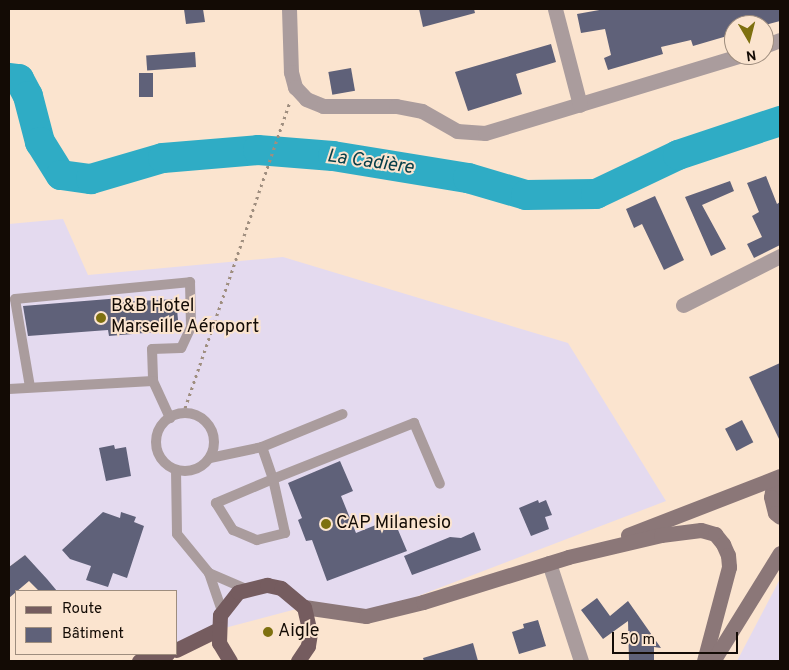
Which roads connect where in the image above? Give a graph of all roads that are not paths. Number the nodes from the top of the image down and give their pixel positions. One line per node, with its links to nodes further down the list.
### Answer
1 (289, 9): 4 (street)
2 (555, 9): 4 (street)
3 (724, 61): 4 (street)
4 (580, 105)
5 (780, 256): 6 (street)
6 (683, 305)
7 (153, 381): 8 (lane); 8 (lane); 11 (lane)
8 (30, 387): 9 (lane)
9 (9, 389)
10 (343, 414): 12 (lane)
11 (170, 418): 13 (lane); 14 (lane)
12 (262, 447): 13 (lane); 16 (lane)
13 (210, 458): 14 (lane)
14 (176, 470): 22 (lane)
15 (777, 478): 18 (main road); 20 (main road)
16 (273, 480): 16 (lane); 17 (lane)
17 (440, 484)
18 (780, 517)
19 (780, 553): 34 (main road)
20 (568, 558): 21 (main road); 33 (main road)
21 (549, 563): 24 (main road); 32 (street)
22 (209, 574): 23 (lane); 25 (lane)
23 (246, 589): 24 (main road); 25 (main road)
24 (304, 607): 31 (main road)
25 (222, 611): 26 (main road)
26 (217, 630): 27 (main road); 30 (main road)
27 (178, 649)
28 (163, 655): 29 (main road)
29 (139, 661)
30 (230, 661)
31 (298, 661)
32 (581, 661)
33 (704, 661)
34 (713, 661)

